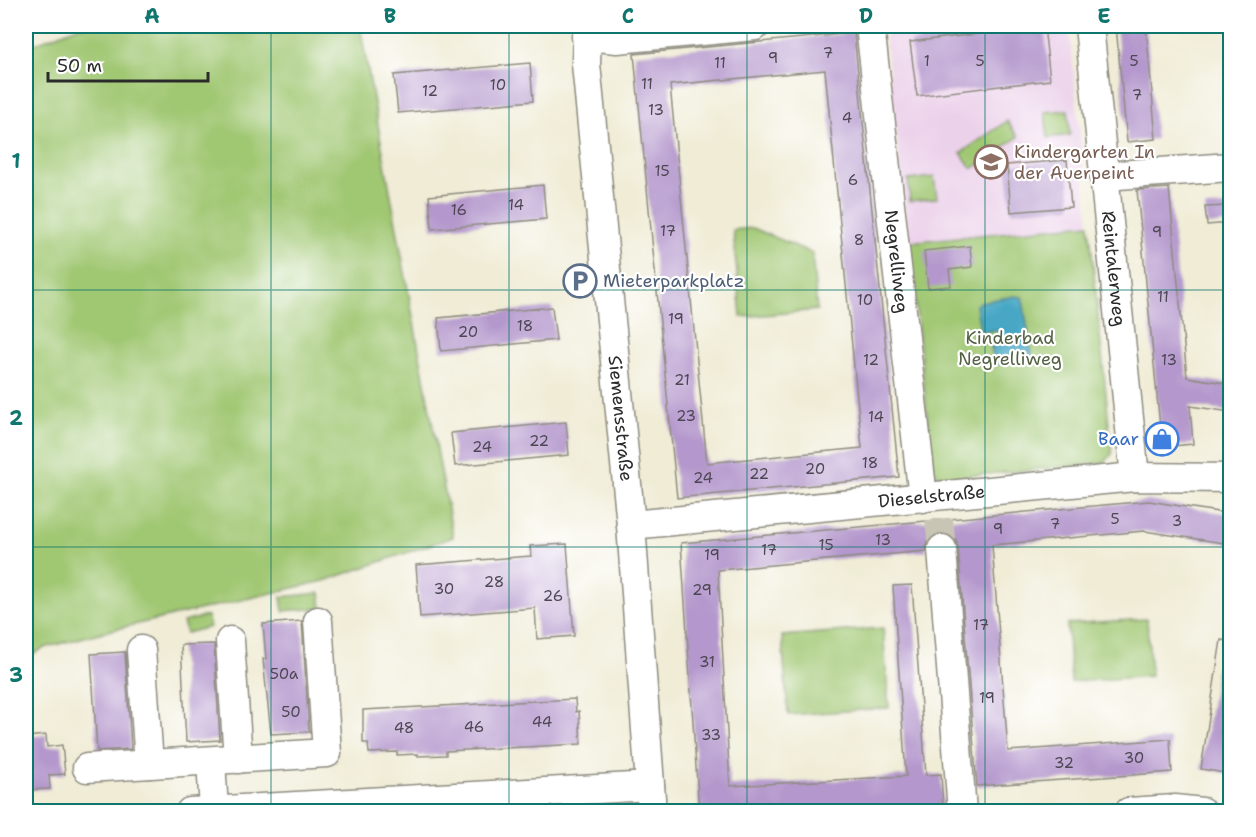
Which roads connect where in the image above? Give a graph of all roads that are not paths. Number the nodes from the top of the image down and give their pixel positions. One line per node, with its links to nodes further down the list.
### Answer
1 (755, 26): 4 (street)
2 (870, 26): 9 (street, Negrelliweg)
3 (1089, 26): 6 (street, Reintalerweg)
4 (587, 31): 10 (street, Siemensstraße)
5 (1230, 167): 6 (street)
6 (1104, 176): 7 (street, Reintalerweg)
7 (1135, 477): 8 (street, Dieselstraße); 9 (street, Dieselstraße)
8 (1230, 478)
9 (933, 504): 10 (street, Dieselstraße)
10 (631, 525): 18 (street, Siemensstraße)
11 (942, 549): 22 (street)
12 (318, 621): 15 (street)
13 (230, 641): 15 (street)
14 (141, 650): 16 (street)
15 (224, 760): 16 (street); 21 (street)
16 (149, 764): 17 (street)
17 (87, 768)
18 (651, 799): 19 (street)
19 (506, 803): 20 (street)
20 (348, 807): 21 (street)
21 (202, 811)
22 (962, 812)
23 (1129, 812): 24 (street)
24 (1202, 812)

